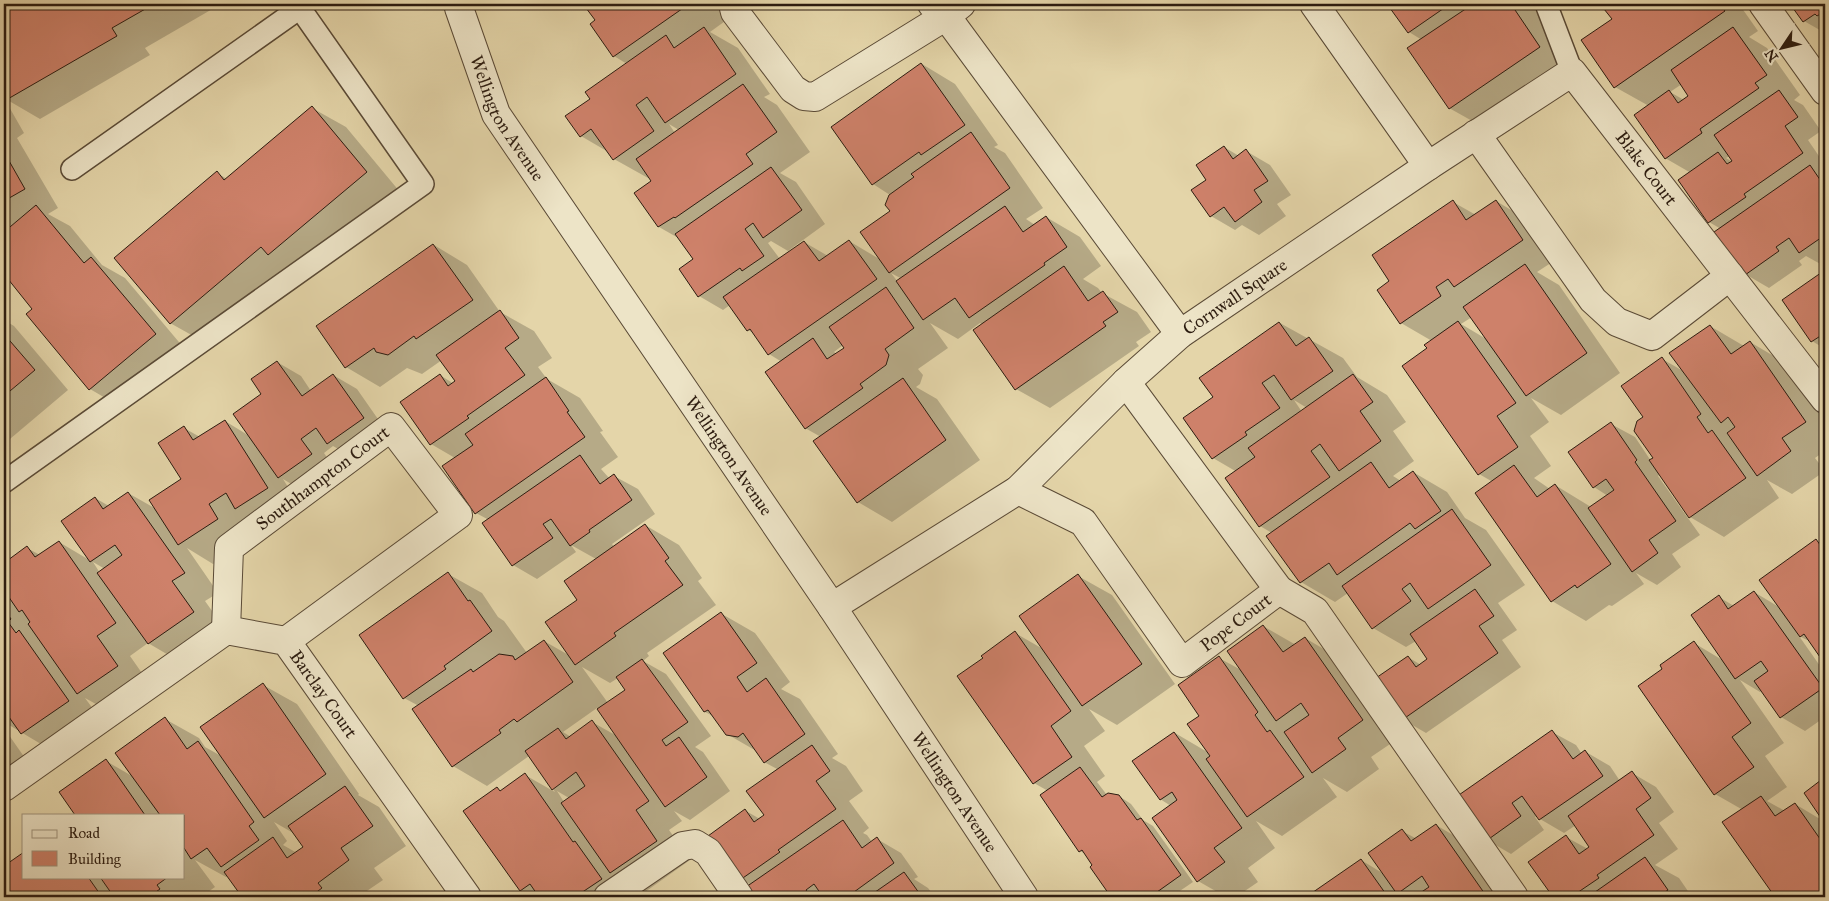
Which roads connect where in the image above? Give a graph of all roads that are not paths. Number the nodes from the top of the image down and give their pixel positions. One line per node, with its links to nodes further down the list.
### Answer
1 (460, 4): 20 (street, Wellington Avenue)
2 (733, 4): 7 (street, Cornwall Square)
3 (1314, 4): 11 (street)
4 (1546, 4): 8 (lane)
5 (1763, 4): 9 (street)
6 (299, 6): 12 (lane); 17 (lane)
7 (946, 8): 14 (street, Cornwall Square)
8 (1572, 72): 10 (street); 13 (street, Blake Court)
9 (1825, 91)
10 (1476, 134): 11 (street); 13 (street)
11 (1428, 166): 14 (street, Cornwall Square)
12 (72, 169)
13 (1730, 276): 16 (street, Blake Court)
14 (1180, 334): 15 (street)
15 (1126, 382): 18 (street); 19 (street, Pope Court)
16 (1825, 399)
17 (4, 482)
18 (1018, 490): 19 (street, Pope Court); 20 (street)
19 (1279, 590): 28 (street)
20 (832, 607): 27 (street, Wellington Avenue)
21 (226, 630): 22 (street, Barclay Court); 22 (street, Southhampton Court); 23 (street)
22 (286, 641): 24 (street, Barclay Court)
23 (4, 787)
24 (467, 897)
25 (608, 897): 26 (street)
26 (739, 897)
27 (1024, 897)
28 (1514, 897)

